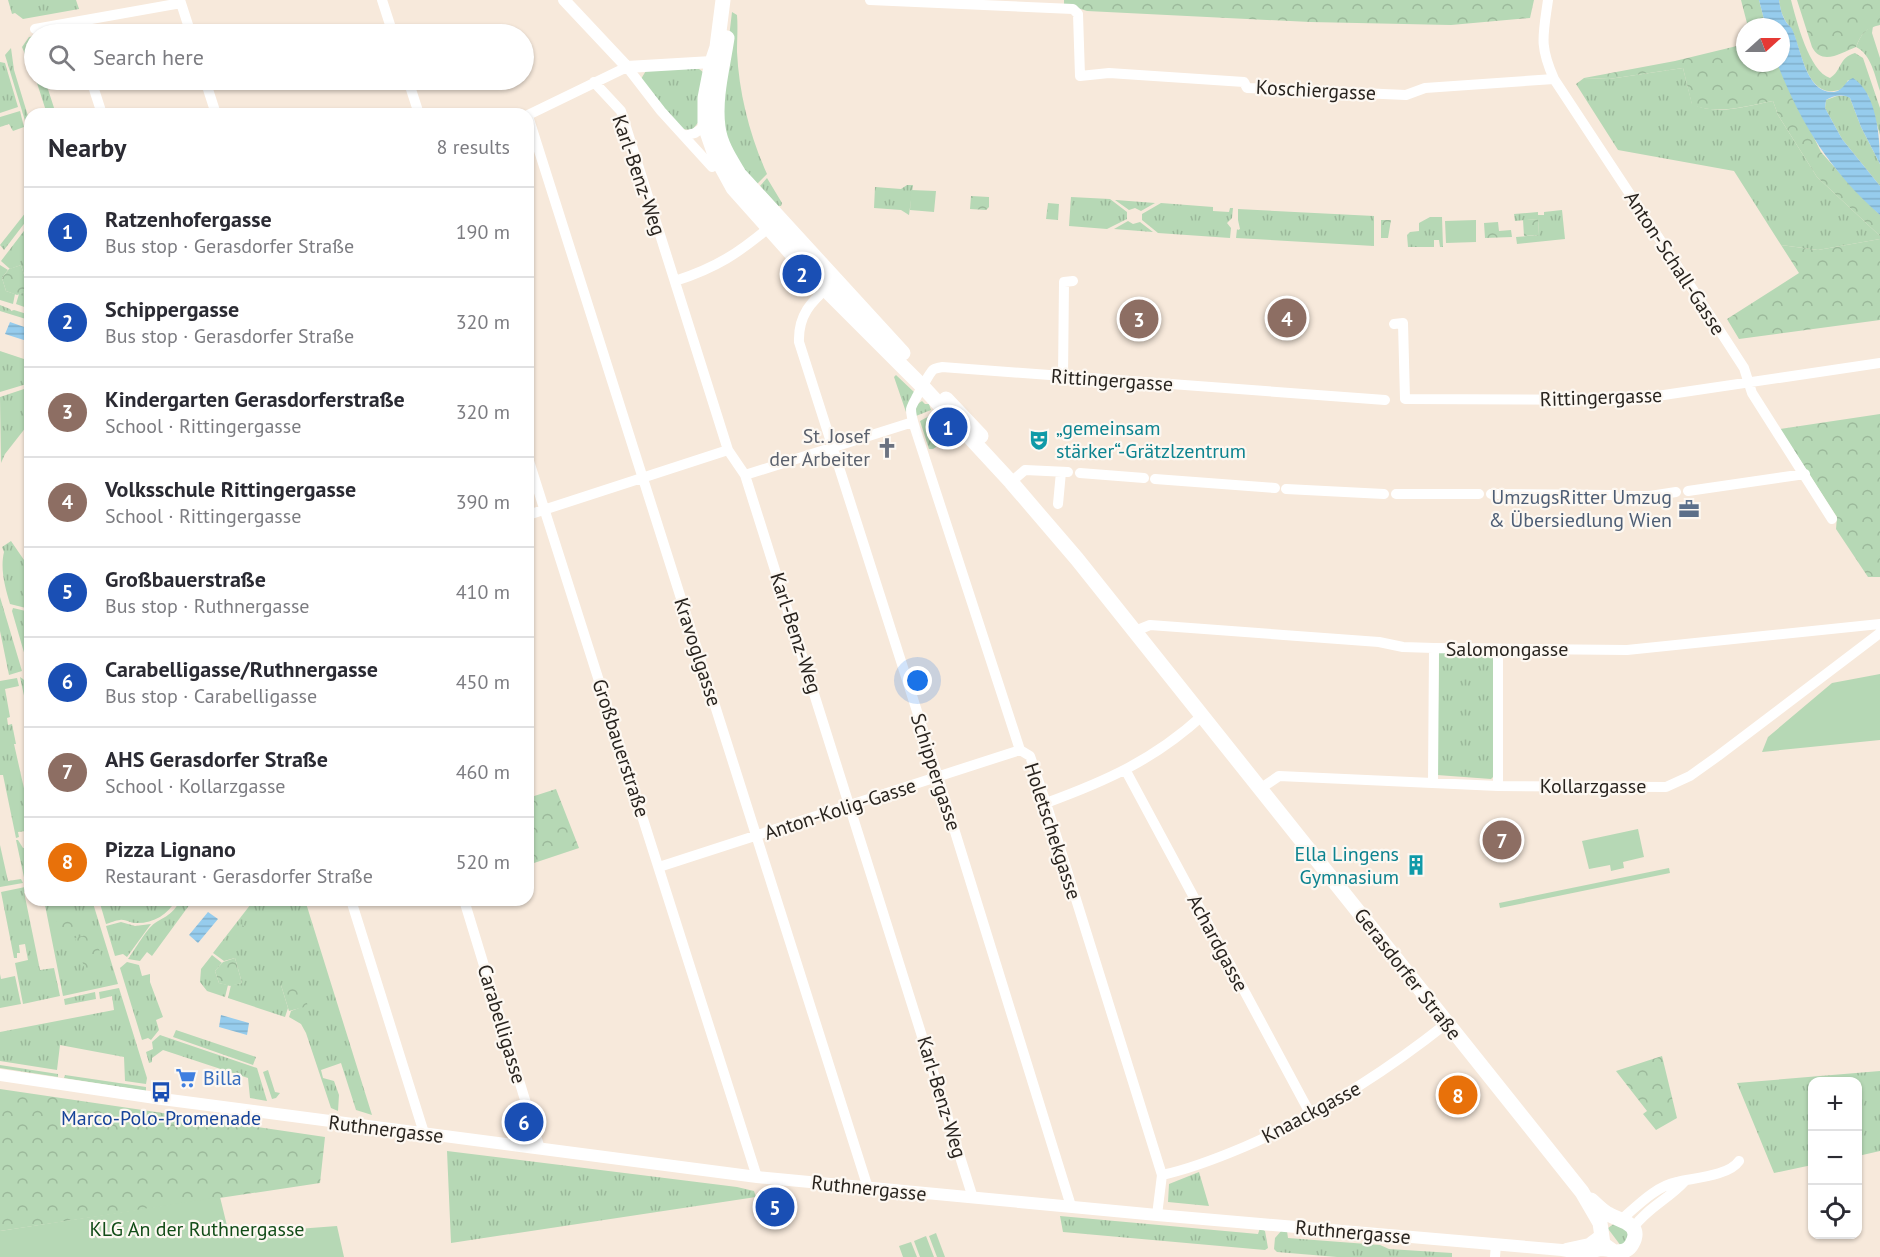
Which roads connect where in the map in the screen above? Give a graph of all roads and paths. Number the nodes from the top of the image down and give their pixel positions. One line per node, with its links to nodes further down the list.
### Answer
1 (382, 0): 10 (street)
2 (564, 0): 12 (street)
3 (723, 0): 11 (main road, Gerasdorfer Straße)
4 (729, 0): 22 (main road, Gerasdorfer Straße)
5 (870, 0): 13 (street, Koschiergasse)
6 (1548, 0): 13 (street, Anton-Schall-Gasse)
7 (180, 1): 8 (street); 9 (street)
8 (86, 24)
9 (188, 24)
10 (390, 24)
11 (712, 62): 12 (street); 22 (main road, Gerasdorfer Straße)
12 (627, 67): 14 (street); 24 (street)
13 (1554, 79): 34 (street, Anton-Schall-Gasse)
14 (594, 82): 21 (street); 27 (street, Karl-Benz-Weg)
15 (94, 90): 18 (street)
16 (208, 90): 19 (street)
17 (411, 90): 20 (street)
18 (100, 108)
19 (214, 108)
20 (417, 108)
21 (534, 112)
22 (711, 126): 24 (street); 26 (main road, Gerasdorfer Straße)
23 (534, 134): 43 (street, Kravoglgasse)
24 (684, 136): 25 (street)
25 (712, 167)
26 (774, 223): 27 (street); 29 (main road, Gerasdorfer Straße)
27 (675, 281): 38 (street, Karl-Benz-Weg)
28 (1072, 282): 32 (street)
29 (830, 284): 33 (main road, Gerasdorfer Straße); 37 (street, Schippergasse)
30 (1394, 324): 34 (street, Rittingergasse)
31 (1880, 363): 34 (street, Rittingergasse)
32 (1063, 377): 33 (street, Rittingergasse); 35 (street, Rittingergasse)
33 (925, 383): 36 (street, Holetschekgasse); 44 (main road, Gerasdorfer Straße)
34 (1748, 383): 40 (street, Anton-Schall-Gasse)
35 (1385, 400)
36 (913, 422): 37 (street); 63 (street, Holetschekgasse)
37 (833, 447): 41 (street); 65 (street, Schippergasse)
38 (728, 450): 41 (street, Karl-Benz-Weg); 43 (street)
39 (1080, 473): 47 (street)
40 (1805, 474): 45 (street); 56 (street, Anton-Schall-Gasse)
41 (745, 475): 70 (street, Karl-Benz-Weg)
42 (534, 477): 54 (street, Großbauerstraße)
43 (642, 477): 54 (street); 71 (street, Kravoglgasse)
44 (1014, 479): 53 (street); 58 (main road, Gerasdorfer Straße)
45 (1688, 491)
46 (1676, 492): 52 (street)
47 (1384, 494)
48 (1396, 494): 49 (street)
49 (1479, 494)
50 (1491, 494): 51 (street)
51 (1614, 495)
52 (1626, 496)
53 (1058, 504)
54 (544, 509): 55 (street); 72 (street, Großbauerstraße)
55 (534, 513)
56 (1832, 519)
57 (1880, 624): 61 (street, Salomongasse)
58 (1135, 631): 60 (street, Salomongasse); 62 (main road, Gerasdorfer Straße)
59 (1880, 633): 67 (street, Kollarzgasse)
60 (1434, 648): 61 (street, Salomongasse); 66 (street)
61 (1498, 649): 67 (street)
62 (1203, 715): 64 (street); 68 (main road, Gerasdorfer Straße)
63 (1020, 750): 65 (street, Anton-Kolig-Gasse); 69 (street, Holetschekgasse)
64 (1126, 771): 69 (street); 77 (street, Achardgasse)
65 (938, 777): 70 (street, Anton-Kolig-Gasse); 86 (street, Schippergasse)
66 (1433, 783): 67 (street, Kollarzgasse); 68 (street, Kollarzgasse)
67 (1498, 786)
68 (1260, 789): 75 (main road, Gerasdorfer Straße)
69 (1046, 803): 81 (street, Holetschekgasse)
70 (850, 805): 71 (street, Anton-Kolig-Gasse); 85 (street, Karl-Benz-Weg)
71 (756, 836): 72 (street, Anton-Kolig-Gasse); 83 (street, Kravoglgasse)
72 (659, 867): 82 (street, Großbauerstraße)
73 (353, 906): 78 (street)
74 (466, 906): 79 (street, Carabelligasse)
75 (1447, 1023): 77 (street, Knaackgasse); 84 (main road, Gerasdorfer Straße)
76 (0, 1075): 78 (street, Ruthnergasse)
77 (1311, 1115): 81 (street, Knaackgasse)
78 (424, 1134): 79 (street, Ruthnergasse)
79 (540, 1149): 82 (street, Ruthnergasse)
80 (1739, 1161): 88 (street)
81 (1162, 1175): 87 (street, Holetschekgasse)
82 (757, 1177): 83 (street, Ruthnergasse)
83 (868, 1188): 85 (street, Ruthnergasse)
84 (1582, 1192): 88 (main road, Gerasdorfer Straße); 89 (main road, Gerasdorfer Straße)
85 (973, 1198): 86 (street, Ruthnergasse)
86 (1071, 1206): 87 (street, Ruthnergasse)
87 (1156, 1215): 91 (street, Ruthnergasse)
88 (1625, 1222): 89 (main road); 92 (main road)
89 (1601, 1233): 90 (street, Ruthnergasse); 92 (main road, Gerasdorfer Straße)
90 (1562, 1250): 91 (street, Ruthnergasse); 92 (street, Ruthnergasse)
91 (1496, 1251)
92 (1622, 1253)

